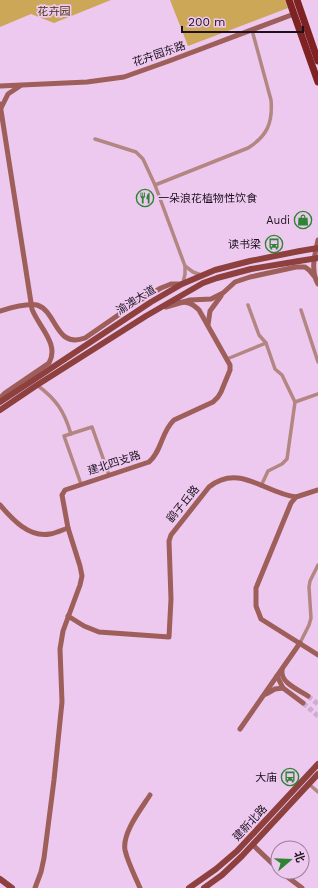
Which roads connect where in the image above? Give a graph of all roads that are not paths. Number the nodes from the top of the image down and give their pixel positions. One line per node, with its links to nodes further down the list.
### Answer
1 (289, 0): 3 (highway)
2 (297, 0): 5 (highway)
3 (294, 14): 4 (street, 花卉园东路); 7 (highway)
4 (252, 30): 8 (street, 花卉园东路); 12 (street)
5 (315, 44): 6 (highway)
6 (318, 61)
7 (318, 82)
8 (24, 85): 9 (street, 花卉园东路); 10 (street, 花卉园东路)
9 (0, 86)
10 (0, 106): 23 (street, 花卉园东路)
11 (95, 139): 12 (street)
12 (155, 185): 16 (street)
13 (318, 240): 18 (street)
14 (318, 248): 17 (main road, 渝澳大道, bridge)
15 (318, 258): 25 (main road, 渝澳大道, bridge)
16 (185, 266): 17 (street); 19 (street)
17 (201, 275): 19 (main road, 渝澳大道)
18 (314, 276): 20 (street); 21 (street)
19 (182, 284): 23 (street); 35 (main road, 渝澳大道)
20 (318, 284)
21 (223, 293): 22 (street); 28 (street)
22 (179, 302): 25 (street); 28 (street)
23 (32, 305): 27 (street); 34 (street, 花卉园东路)
24 (248, 305): 29 (street)
25 (156, 310): 32 (main road, 渝澳大道)
26 (301, 310): 31 (street)
27 (0, 311)
28 (208, 325): 30 (street)
29 (266, 343): 30 (street); 36 (street)
30 (227, 359): 39 (street, 建北四支路)
31 (318, 362)
32 (37, 385): 37 (main road, 渝澳大道); 38 (street)
33 (318, 394): 36 (street)
34 (0, 398)
35 (0, 402)
36 (295, 402): 41 (street)
37 (0, 410)
38 (72, 434): 39 (street); 40 (street)
39 (109, 475): 40 (street, 建北四支路)
40 (81, 484): 47 (street, 建北四支路)
41 (261, 486): 43 (street, 鹞子丘路); 49 (street, 鹞子丘路)
42 (318, 490): 44 (street)
43 (284, 495): 44 (street, 鹞子丘路); 46 (street)
44 (296, 497): 46 (street)
45 (0, 504): 47 (street)
46 (289, 508): 50 (street)
47 (68, 528): 49 (street)
48 (318, 565): 50 (street)
49 (68, 616): 69 (street)
50 (300, 643): 51 (street); 52 (street)
51 (318, 655)
52 (283, 668): 53 (street); 55 (street)
53 (277, 676): 54 (street); 56 (street)
54 (284, 688): 56 (street); 57 (street)
55 (308, 696)
56 (262, 697): 58 (street)
57 (302, 703)
58 (240, 729)
59 (318, 764): 71 (main road, 建新北路)
60 (318, 774): 61 (main road, 建新北路)
61 (309, 784): 62 (street); 64 (main road, 建新北路)
62 (318, 792)
63 (150, 795): 70 (street)
64 (253, 845): 65 (street); 72 (main road, 建新北路)
65 (270, 861)
66 (0, 879): 68 (main road)
67 (292, 880): 73 (street)
68 (12, 888)
69 (34, 888)
70 (140, 888)
71 (189, 888)
72 (204, 888)
73 (302, 888)

